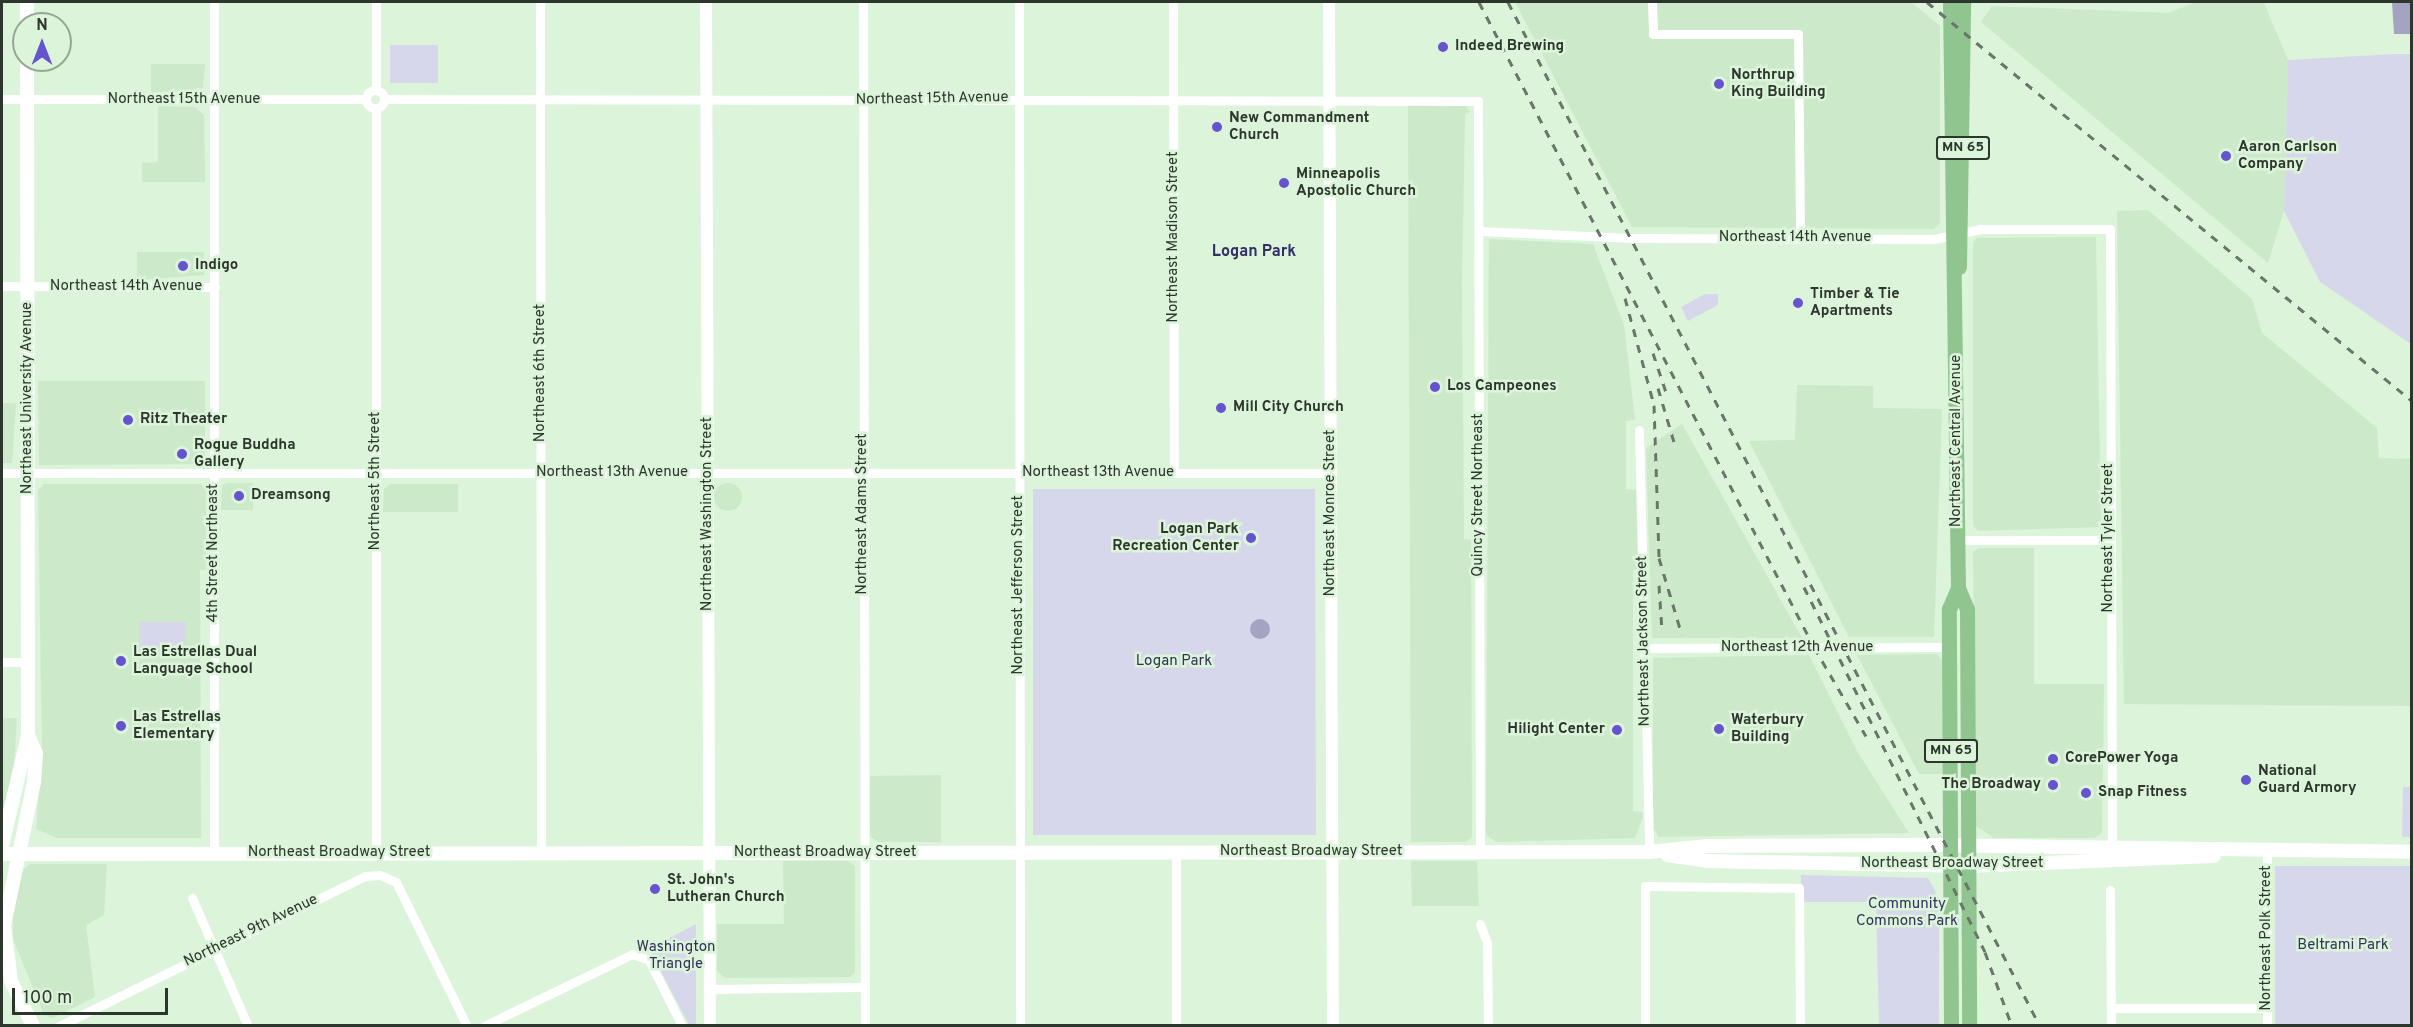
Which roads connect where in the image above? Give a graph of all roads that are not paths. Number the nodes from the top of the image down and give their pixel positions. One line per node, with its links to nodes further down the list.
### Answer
1 (213, 2): 18 (street, 4th Street Northeast)
2 (376, 2): 13 (street)
3 (540, 2): 21 (street, Northeast 6th Street)
4 (706, 2): 22 (street, Northeast Washington Street)
5 (863, 2): 23 (street, Northeast Adams Street)
6 (1019, 2): 14 (street, Northeast Jefferson Street)
7 (1173, 2): 15 (street, Northeast Madison Street)
8 (1329, 2): 24 (street, Northeast Monroe Street)
9 (1652, 2): 30 (street)
10 (1950, 2): 29 (main road, Northeast Central Avenue / MN 65)
11 (1963, 2): 29 (main road, Northeast Central Avenue / MN 65)
12 (27, 72): 17 (main road, Northeast University Avenue)
13 (376, 90): 19 (street); 20 (street)
14 (1019, 98): 15 (street, Northeast 15th Avenue); 23 (street, Northeast 15th Avenue); 39 (street, Northeast Jefferson Street)
15 (1174, 98): 24 (street, Northeast 15th Avenue); 40 (street, Northeast Madison Street)
16 (2, 99): 17 (street, Northeast 15th Avenue)
17 (27, 99): 18 (street, Northeast 15th Avenue); 32 (main road, Northeast University Avenue)
18 (213, 99): 19 (street, Northeast 15th Avenue); 33 (street, 4th Street Northeast)
19 (366, 99): 26 (street)
20 (385, 99): 21 (street, Northeast 15th Avenue); 26 (street)
21 (541, 99): 22 (street, Northeast 15th Avenue); 37 (street, Northeast 6th Street)
22 (706, 99): 23 (street, Northeast 15th Avenue); 44 (street, Northeast Washington Street)
23 (864, 99): 38 (street, Northeast Adams Street)
24 (1329, 99): 25 (street, Northeast 15th Avenue); 41 (street, Northeast Monroe Street)
25 (1478, 101): 28 (street, Quincy Street Northeast)
26 (376, 108): 43 (street, Northeast 5th Street)
27 (2110, 229): 29 (street, Northeast 14th Avenue); 46 (street, Northeast Tyler Street)
28 (1479, 231): 30 (street, Northeast 14th Avenue); 61 (street, Quincy Street Northeast)
29 (1956, 234): 30 (street, Northeast 14th Avenue); 45 (main road, Northeast Central Avenue / MN 65)
30 (1800, 238)
31 (2, 286): 32 (street, Northeast 14th Avenue)
32 (27, 286): 33 (street, Northeast 14th Avenue); 36 (main road, Northeast University Avenue)
33 (215, 287): 42 (street, 4th Street Northeast)
34 (1640, 430): 49 (street, Northeast Jackson Street)
35 (2, 473): 36 (street, Northeast 13th Avenue)
36 (28, 473): 42 (street, Northeast 13th Avenue); 51 (main road, Northeast University Avenue)
37 (541, 473): 43 (street, Northeast 13th Avenue); 44 (street, Northeast 13th Avenue); 58 (street, Northeast 6th Street)
38 (862, 473): 39 (street, Northeast 13th Avenue); 44 (street, Northeast 13th Avenue); 66 (street, Northeast Adams Street)
39 (1018, 473): 40 (street, Northeast 13th Avenue); 59 (street, Northeast Jefferson Street)
40 (1174, 473): 41 (street, Northeast 13th Avenue)
41 (1331, 473): 60 (street, Northeast Monroe Street)
42 (214, 474): 43 (street, Northeast 13th Avenue); 64 (street, 4th Street Northeast)
43 (376, 474): 69 (street, Northeast 5th Street)
44 (708, 474): 65 (street, Northeast Washington Street)
45 (1958, 540): 46 (street); 47 (main road, Northeast Central Avenue / MN 65)
46 (2109, 540): 56 (street, Northeast Tyler Street)
47 (1959, 588): 48 (main road, Northeast Central Avenue / MN 65); 54 (main road, Northeast Central Avenue / MN 65)
48 (1949, 647): 49 (street, Northeast 12th Avenue); 53 (main road, Northeast Central Avenue / MN 65)
49 (1645, 648): 62 (street, Northeast Jackson Street)
50 (2, 662): 51 (street)
51 (28, 662): 52 (main road, Northeast University Avenue)
52 (28, 735): 55 (main road, Northeast University Avenue); 70 (main road, Northeast University Avenue)
53 (1951, 845): 54 (main road, Northeast Broadway Street); 62 (main road, Northeast Broadway Street); 71 (main road, Northeast Central Avenue / MN 65)
54 (1968, 845): 56 (main road, Northeast Broadway Street); 72 (main road, Northeast Central Avenue / MN 65)
55 (2, 846)
56 (2112, 846): 57 (main road, Northeast Broadway Street)
57 (2261, 851): 63 (main road, Northeast Broadway Street); 72 (main road, Northeast Broadway Street); 81 (street, Northeast Polk Street)
58 (541, 852): 65 (main road, Northeast Broadway Street); 69 (main road, Northeast Broadway Street)
59 (1020, 852): 66 (main road, Northeast Broadway Street); 67 (main road, Northeast Broadway Street); 90 (street, Northeast Jefferson Street)
60 (1332, 852): 61 (main road, Northeast Broadway Street); 67 (main road, Northeast Broadway Street); 92 (street, Northeast Monroe Street)
61 (1480, 852): 62 (main road, Northeast Broadway Street)
62 (1649, 852): 71 (main road, Northeast Broadway Street)
63 (2412, 852)
64 (214, 853): 69 (main road, Northeast Broadway Street); 70 (main road, Northeast Broadway Street)
65 (708, 853): 66 (main road, Northeast Broadway Street); 79 (street, Northeast Washington Street)
66 (865, 853): 78 (street, Northeast Adams Street)
67 (1176, 853): 91 (street)
68 (2, 854): 70 (main road, Northeast Broadway Street)
69 (376, 854)
70 (18, 855): 77 (main road, Northeast University Avenue)
71 (1951, 865): 72 (main road, Northeast Broadway Street); 96 (main road, Northeast Central Avenue / MN 65)
72 (1968, 866): 97 (main road, Northeast Central Avenue / MN 65)
73 (2110, 890): 80 (street)
74 (192, 898): 76 (street)
75 (1479, 924): 93 (street)
76 (211, 950): 83 (street, Northeast 9th Avenue); 84 (street); 85 (street, Northeast 9th Avenue)
77 (6, 976): 82 (main road, Northeast University Avenue)
78 (865, 987): 79 (street); 89 (street, Northeast Adams Street)
79 (710, 989): 88 (street, Northeast Washington Street)
80 (2111, 1008): 81 (street); 98 (street)
81 (2267, 1008): 99 (street, Northeast Polk Street)
82 (33, 1026)
83 (59, 1026)
84 (248, 1026)
85 (467, 1026)
86 (484, 1026): 87 (street)
87 (682, 1026)
88 (710, 1026)
89 (865, 1026)
90 (1020, 1026)
91 (1176, 1026)
92 (1333, 1026)
93 (1488, 1026)
94 (1645, 1026): 95 (street)
95 (1800, 1026)
96 (1951, 1026)
97 (1969, 1026)
98 (2111, 1026)
99 (2267, 1026)

